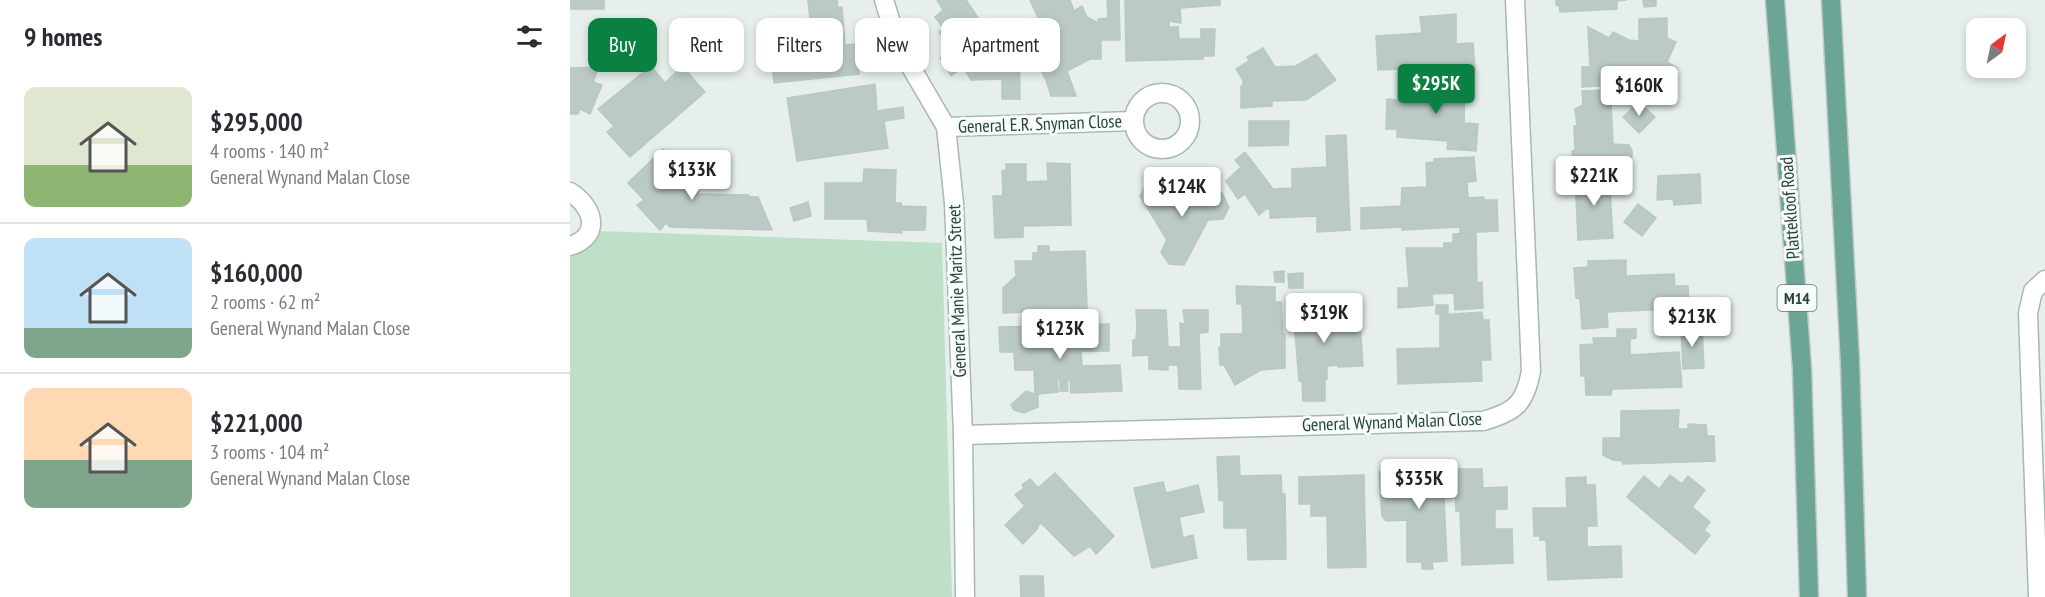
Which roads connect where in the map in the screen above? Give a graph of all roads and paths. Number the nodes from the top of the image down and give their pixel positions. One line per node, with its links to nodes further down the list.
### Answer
1 (884, 0): 6 (street, General Manie Maritz Street)
2 (1515, 0): 10 (street, General Wynand Malan Close)
3 (1775, 0): 12 (main road, Plattekloof Road / M14)
4 (1832, 0): 13 (main road)
5 (1133, 121): 6 (street, General E.R. Snyman Close)
6 (946, 127): 10 (street, General Manie Maritz Street)
7 (570, 192): 8 (street)
8 (570, 246)
9 (2045, 280): 14 (street)
10 (963, 435): 11 (street, General Manie Maritz Street)
11 (965, 597)
12 (1809, 597)
13 (1857, 597)
14 (2038, 597)

